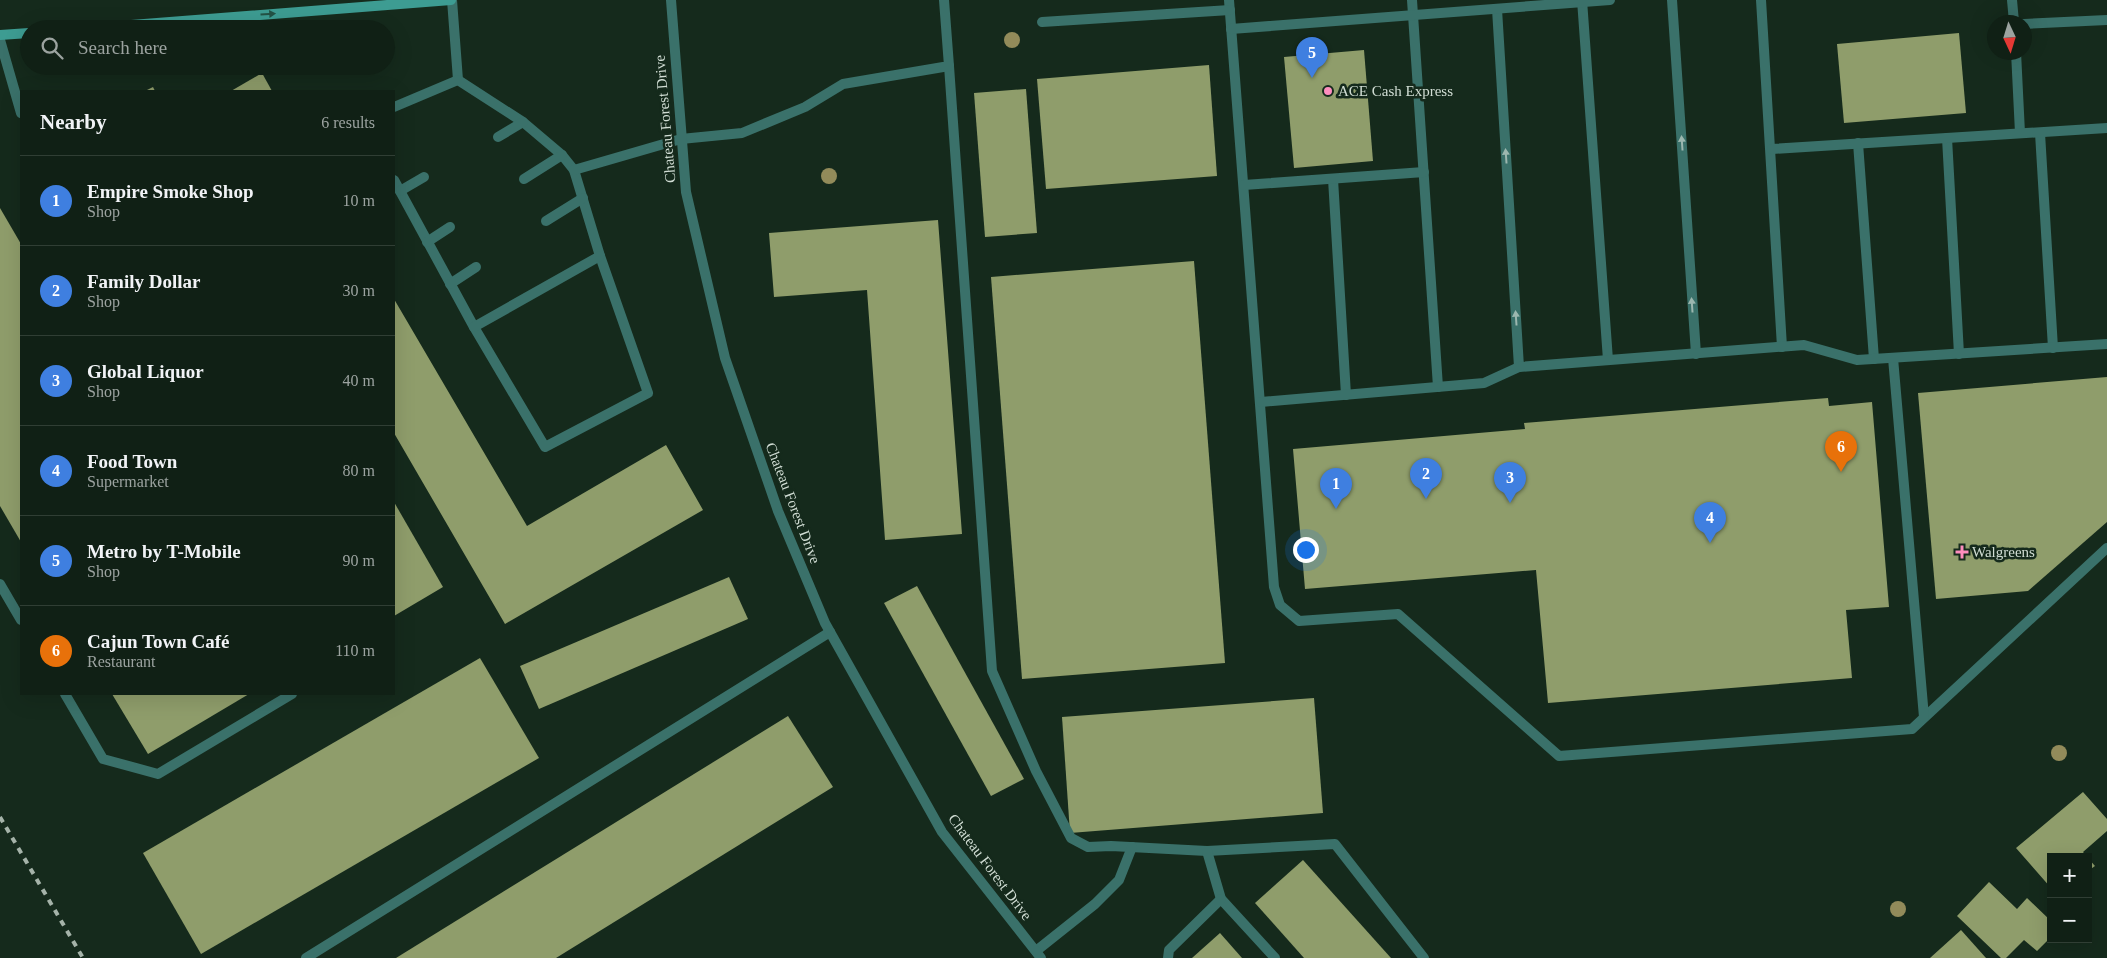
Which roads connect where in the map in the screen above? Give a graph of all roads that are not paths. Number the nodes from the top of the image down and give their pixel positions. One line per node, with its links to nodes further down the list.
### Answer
1 (452, 0): 14 (main road, one-way to 1); 24 (street)
2 (671, 0): 33 (street, Chateau Forest Drive)
3 (944, 0): 23 (street)
4 (1412, 0): 12 (street)
5 (1610, 0): 9 (street)
6 (1672, 0): 56 (street, one-way to 6)
7 (1761, 0): 35 (street)
8 (2012, 0): 13 (street)
9 (1582, 1): 11 (street); 60 (street)
10 (1229, 5): 16 (street); 18 (street)
11 (1497, 9): 12 (street); 61 (street, one-way to 11)
12 (1413, 15): 18 (street); 38 (street)
13 (2013, 15)
14 (195, 20)
15 (2107, 20): 17 (street)
16 (1042, 22)
17 (2032, 24)
18 (1231, 29): 43 (street)
19 (20, 34): 20 (main road)
20 (0, 35)
21 (0, 40): 26 (street)
22 (2016, 60): 30 (street)
23 (949, 66): 33 (street); 72 (street)
24 (458, 80): 25 (street); 27 (street)
25 (395, 107)
26 (20, 110)
27 (523, 122): 31 (street); 36 (street)
28 (2107, 128): 29 (street)
29 (2040, 132): 30 (street); 55 (street)
30 (2020, 133): 32 (street)
31 (498, 137)
32 (1947, 138): 34 (street); 57 (street)
33 (681, 139): 37 (street); 68 (street, Chateau Forest Drive)
34 (1858, 144): 35 (street); 59 (street)
35 (1772, 149): 54 (street)
36 (562, 155): 37 (street); 41 (street)
37 (574, 170): 45 (street)
38 (1424, 172): 40 (street); 62 (street)
39 (424, 178): 44 (street)
40 (1333, 178): 43 (street); 63 (street)
41 (524, 179)
42 (395, 182): 44 (street)
43 (1244, 185): 64 (street)
44 (400, 191): 48 (street)
45 (583, 198): 46 (street); 49 (street)
46 (546, 222)
47 (450, 227): 48 (street)
48 (427, 242): 51 (street)
49 (600, 256): 52 (street); 52 (street)
50 (476, 267): 51 (street)
51 (450, 284): 52 (street)
52 (474, 327)
53 (2107, 344): 55 (street)
54 (1782, 347): 56 (street); 59 (street)
55 (2053, 348): 57 (street)
56 (1696, 354): 60 (street)
57 (1959, 354): 58 (street)
58 (1893, 358): 59 (street); 71 (street)
59 (1874, 359)
60 (1608, 360): 61 (street)
61 (1519, 367): 62 (street)
62 (1438, 387): 63 (street)
63 (1346, 395): 64 (street)
64 (1261, 402): 71 (street)
65 (2107, 548): 71 (street)
66 (0, 584): 67 (street)
67 (20, 618)
68 (830, 632): 75 (street, Chateau Forest Drive); 76 (street)
69 (66, 695): 70 (street)
70 (290, 695)
71 (1924, 718)
72 (1132, 847): 73 (street); 75 (street)
73 (1207, 850): 74 (street); 79 (street)
74 (1221, 899): 77 (street); 78 (street)
75 (1039, 955)
76 (306, 958)
77 (1168, 958)
78 (1274, 958)
79 (1424, 958)

